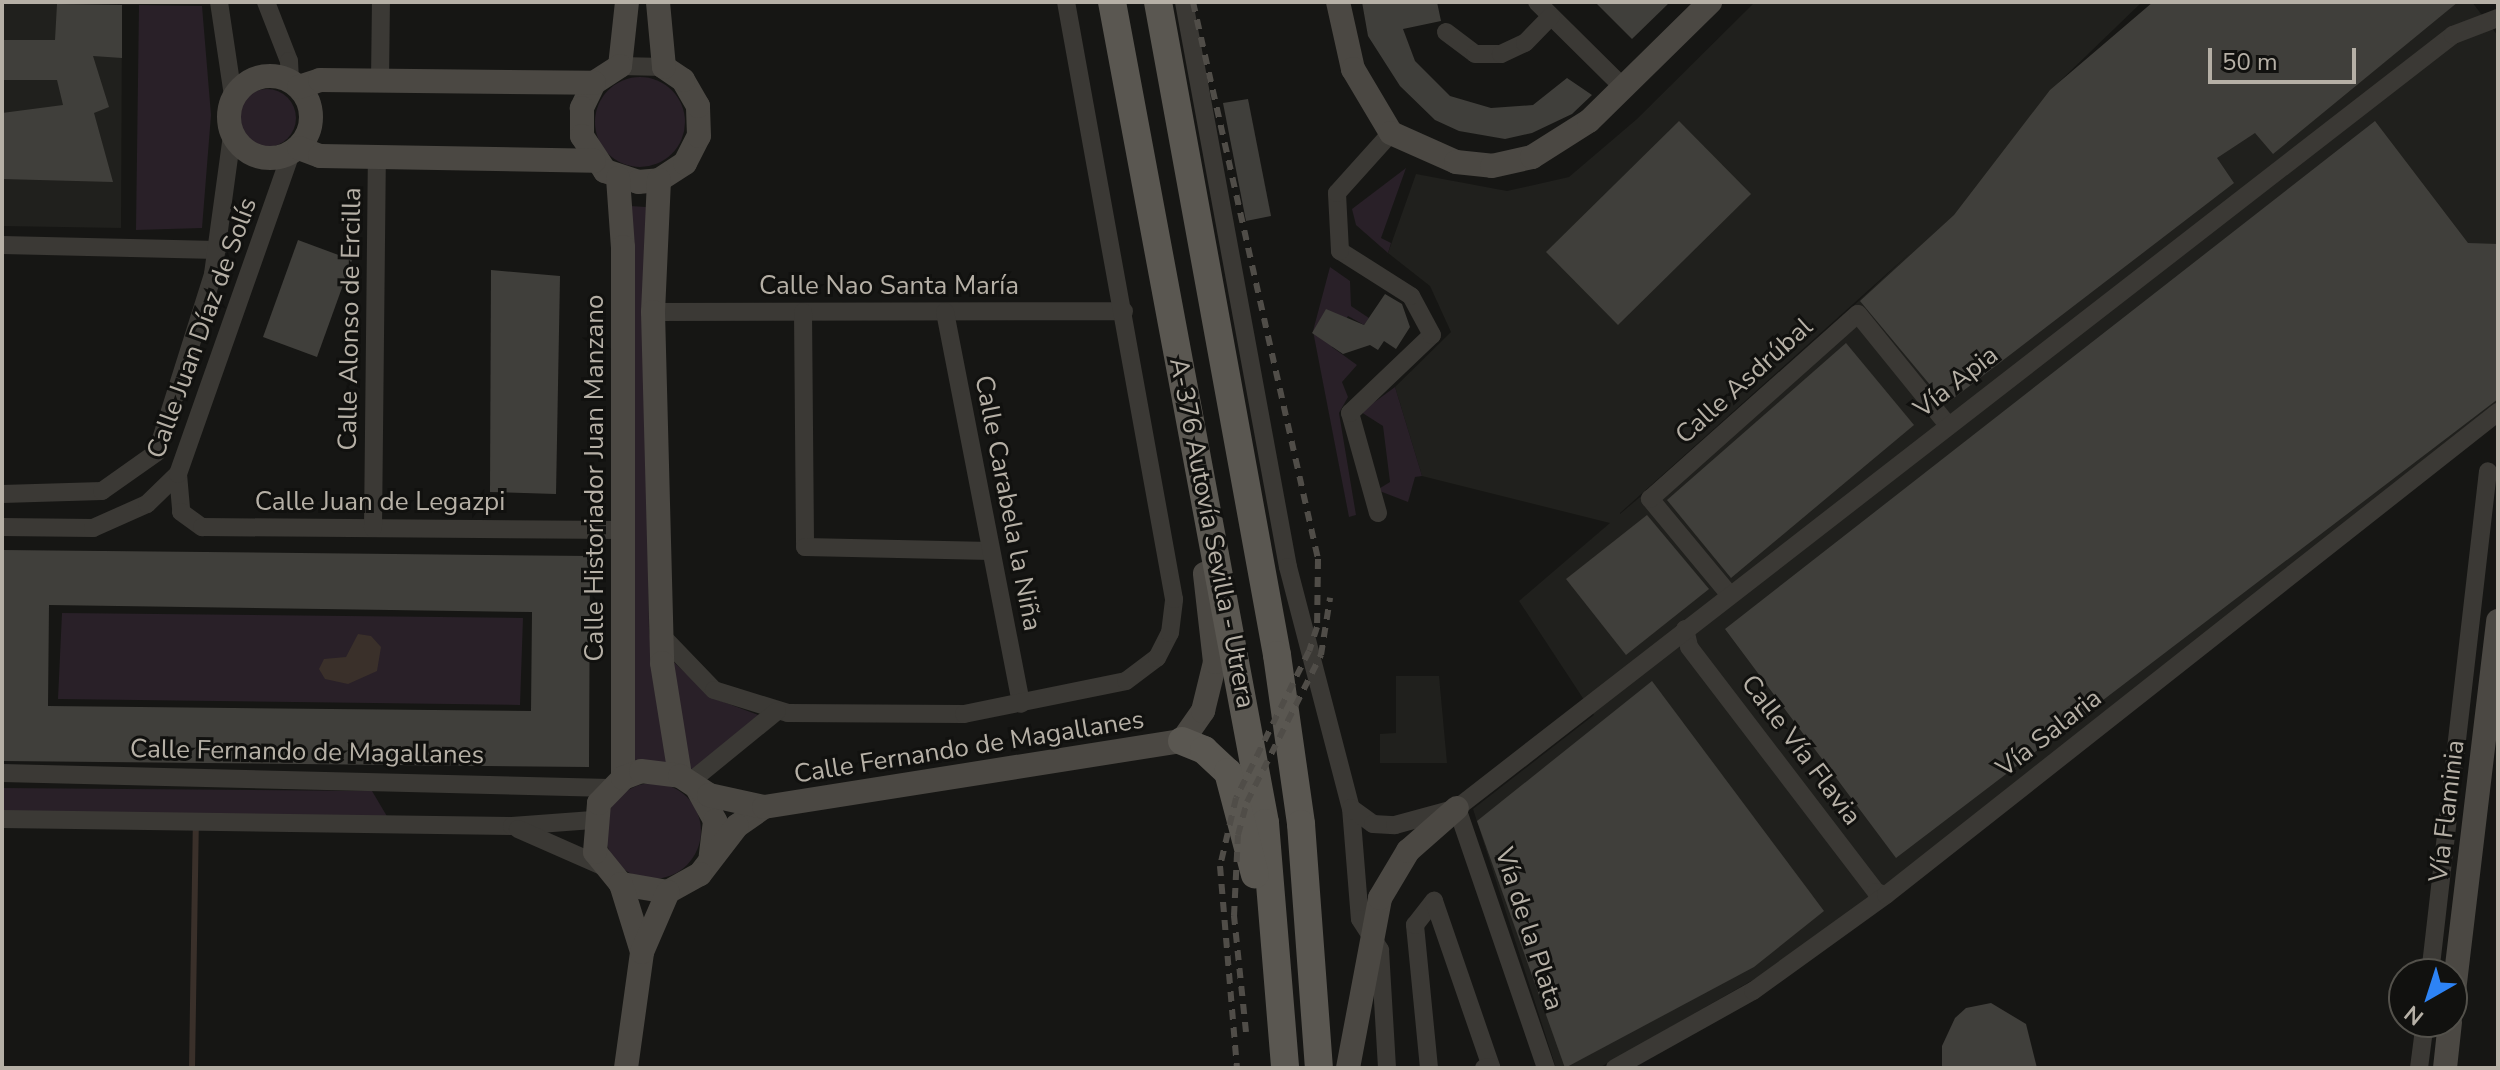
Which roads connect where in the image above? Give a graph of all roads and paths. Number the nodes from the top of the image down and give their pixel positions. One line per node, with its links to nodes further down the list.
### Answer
1 (219, 2): 22 (street)
2 (266, 2): 20 (street)
3 (381, 2): 18 (street)
4 (627, 2): 16 (street)
5 (658, 2): 17 (street)
6 (1066, 2): 32 (street)
7 (1112, 2): 38 (main road, A-376 Autovía Sevilla - Utrera)
8 (1158, 2): 77 (main road, A-376 Autovía Sevilla - Utrera)
9 (1184, 2): 58 (street)
10 (1338, 2): 23 (street)
11 (1537, 2): 13 (street)
12 (1704, 4): 21 (street)
13 (1551, 16): 15 (street); 21 (street)
14 (2498, 18): 37 (street, Vía Apia)
15 (1446, 32)
16 (620, 66): 17 (street); 19 (street)
17 (664, 67): 29 (street)
18 (380, 80): 19 (street); 20 (street)
19 (594, 83): 27 (street)
20 (295, 84): 22 (street); 25 (street)
21 (1624, 88): 23 (street)
22 (233, 96): 24 (street)
23 (1391, 133): 42 (street)
24 (232, 136): 25 (street); 31 (street, Calle Juan Díaz de Solís)
25 (295, 151): 26 (street); 40 (street, Calle Juan Díaz de Solís)
26 (377, 158): 27 (street); 44 (street, Calle Alonso de Ercilla)
27 (594, 161): 28 (street)
28 (618, 178): 29 (street); 45 (street, Calle Historiador Juan Manzano)
29 (659, 180): 33 (street)
30 (2, 245): 31 (street)
31 (217, 250): 41 (street, Calle Juan Díaz de Solís)
32 (1124, 311): 35 (street, Calle Nao Santa María); 51 (street)
33 (653, 312): 34 (street, Calle Nao Santa María); 50 (street)
34 (803, 312): 35 (street, Calle Nao Santa María); 46 (street)
35 (945, 312): 46 (street, Calle Carabela la Niña)
36 (2498, 412): 67 (street, Vía Salaria)
37 (1947, 424): 47 (street, Vía Apia); 47 (street, Calle Asdrúbal)
38 (1199, 461): 53 (street); 72 (main road, A-376 Autovía Sevilla - Utrera)
39 (2488, 471): 70 (street)
40 (178, 474): 43 (street, Calle Juan Díaz de Solís); 44 (street, Calle Juan de Legazpi)
41 (2, 494)
42 (1378, 513)
43 (2, 527)
44 (373, 528): 45 (street, Calle Juan de Legazpi)
45 (622, 530): 56 (street, Calle Historiador Juan Manzano)
46 (991, 551): 51 (street, Calle Carabela la Niña)
47 (1729, 594): 49 (street, Vía Apia)
48 (2498, 621): 71 (street, Vía Flaminia)
49 (1685, 629): 59 (street, Vía Apia); 67 (street, Calle Vía Flavia)
50 (661, 635): 52 (street); 55 (street)
51 (1021, 704): 52 (street)
52 (777, 711): 55 (street)
53 (1182, 741): 57 (street, Calle Fernando de Magallanes); 72 (main road)
54 (2, 773): 56 (street, Calle Fernando de Magallanes)
55 (689, 782): 56 (street); 57 (street); 63 (street)
56 (617, 783): 61 (street)
57 (764, 807): 63 (street)
58 (1351, 808): 59 (street, Vía Apia); 68 (street)
59 (1457, 808): 68 (street, Vía Apia); 82 (street, Vía de la Plata)
60 (2, 819): 62 (street)
61 (593, 820): 62 (street); 64 (street)
62 (512, 826): 64 (street)
63 (710, 859): 66 (street)
64 (602, 866): 65 (street)
65 (621, 884): 66 (street); 69 (street)
66 (668, 892): 69 (street)
67 (1886, 895): 83 (street, Vía Salaria)
68 (1365, 927): 78 (street, Vía Apia); 79 (street)
69 (642, 952): 75 (street)
70 (2432, 958)
71 (2458, 958)
72 (1279, 991): 76 (main road, A-376 Autovía Sevilla - Utrera)
73 (2423, 1038): 84 (street)
74 (2448, 1038): 85 (street)
75 (626, 1068)
76 (1285, 1068)
77 (1319, 1068)
78 (1348, 1068)
79 (1387, 1068)
80 (1429, 1068): 81 (street)
81 (1484, 1068)
82 (1546, 1068)
83 (1615, 1068)
84 (2419, 1068)
85 (2445, 1068)

